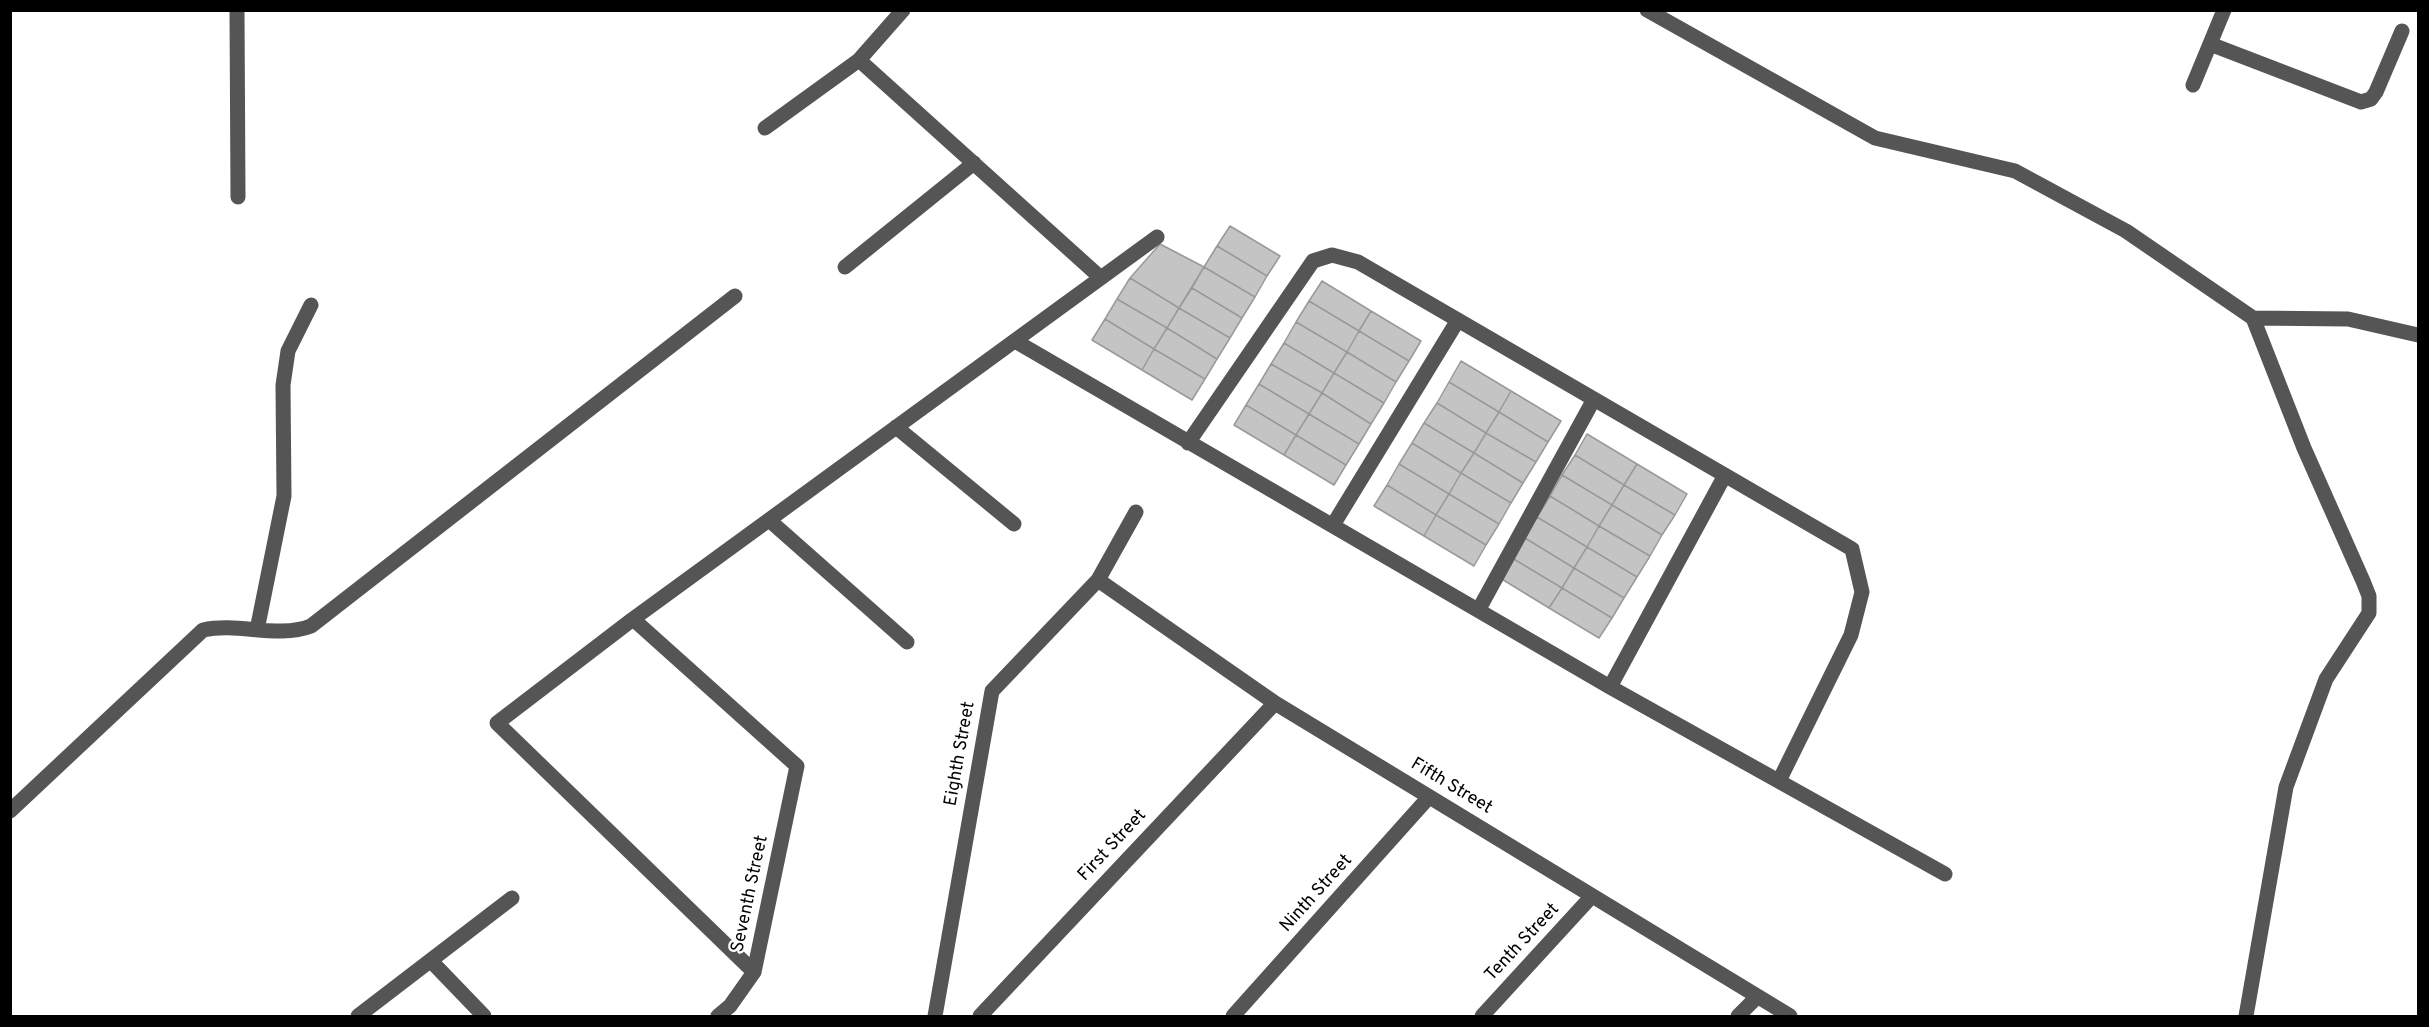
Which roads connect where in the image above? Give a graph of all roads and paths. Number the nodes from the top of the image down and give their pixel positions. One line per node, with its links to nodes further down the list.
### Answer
1 (237, 10): 11 (street)
2 (903, 10): 7 (street)
3 (1647, 10): 17 (street)
4 (2224, 10): 6 (street)
5 (2403, 31): 6 (street)
6 (2210, 44): 8 (street)
7 (859, 60): 9 (street); 10 (street)
8 (2193, 85)
9 (765, 128)
10 (974, 163): 13 (street); 14 (street)
11 (238, 197)
12 (1157, 237): 14 (street)
13 (845, 267)
14 (1101, 278): 20 (street)
15 (735, 296): 32 (street)
16 (311, 305): 32 (street)
17 (2253, 318): 19 (street); 54 (street)
18 (1458, 320): 21 (street); 23 (street); 28 (street)
19 (2418, 335)
20 (1014, 341): 22 (street); 23 (street)
21 (1594, 399): 24 (street); 30 (street)
22 (896, 427): 26 (street); 27 (street)
23 (1188, 443): 28 (street)
24 (1725, 475): 34 (street); 36 (street)
25 (1136, 512): 29 (street, Eighth Street)
26 (769, 520): 31 (street); 33 (street)
27 (1014, 524)
28 (1333, 525): 30 (street)
29 (1098, 580): 35 (street, Fifth Street); 48 (street, Eighth Street)
30 (1479, 609): 34 (street)
31 (633, 619): 43 (street, Seventh Street); 43 (street)
32 (257, 630): 38 (street)
33 (907, 642)
34 (1610, 687): 36 (street)
35 (1275, 703): 37 (street, Fifth Street); 49 (street, First Street)
36 (1779, 781): 39 (street)
37 (1429, 797): 40 (street, Fifth Street); 50 (street, Ninth Street)
38 (10, 811)
39 (1945, 874)
40 (1592, 896): 44 (street, Fifth Street); 51 (street, Tenth Street)
41 (512, 898): 42 (street)
42 (432, 962): 45 (street); 46 (street)
43 (754, 972): 47 (street, Seventh Street)
44 (1757, 997): 52 (street); 53 (street, Fifth Street)
45 (358, 1017)
46 (484, 1017)
47 (718, 1017)
48 (934, 1017)
49 (980, 1017)
50 (1233, 1017)
51 (1482, 1017)
52 (1738, 1017)
53 (1791, 1017)
54 (2246, 1017)

